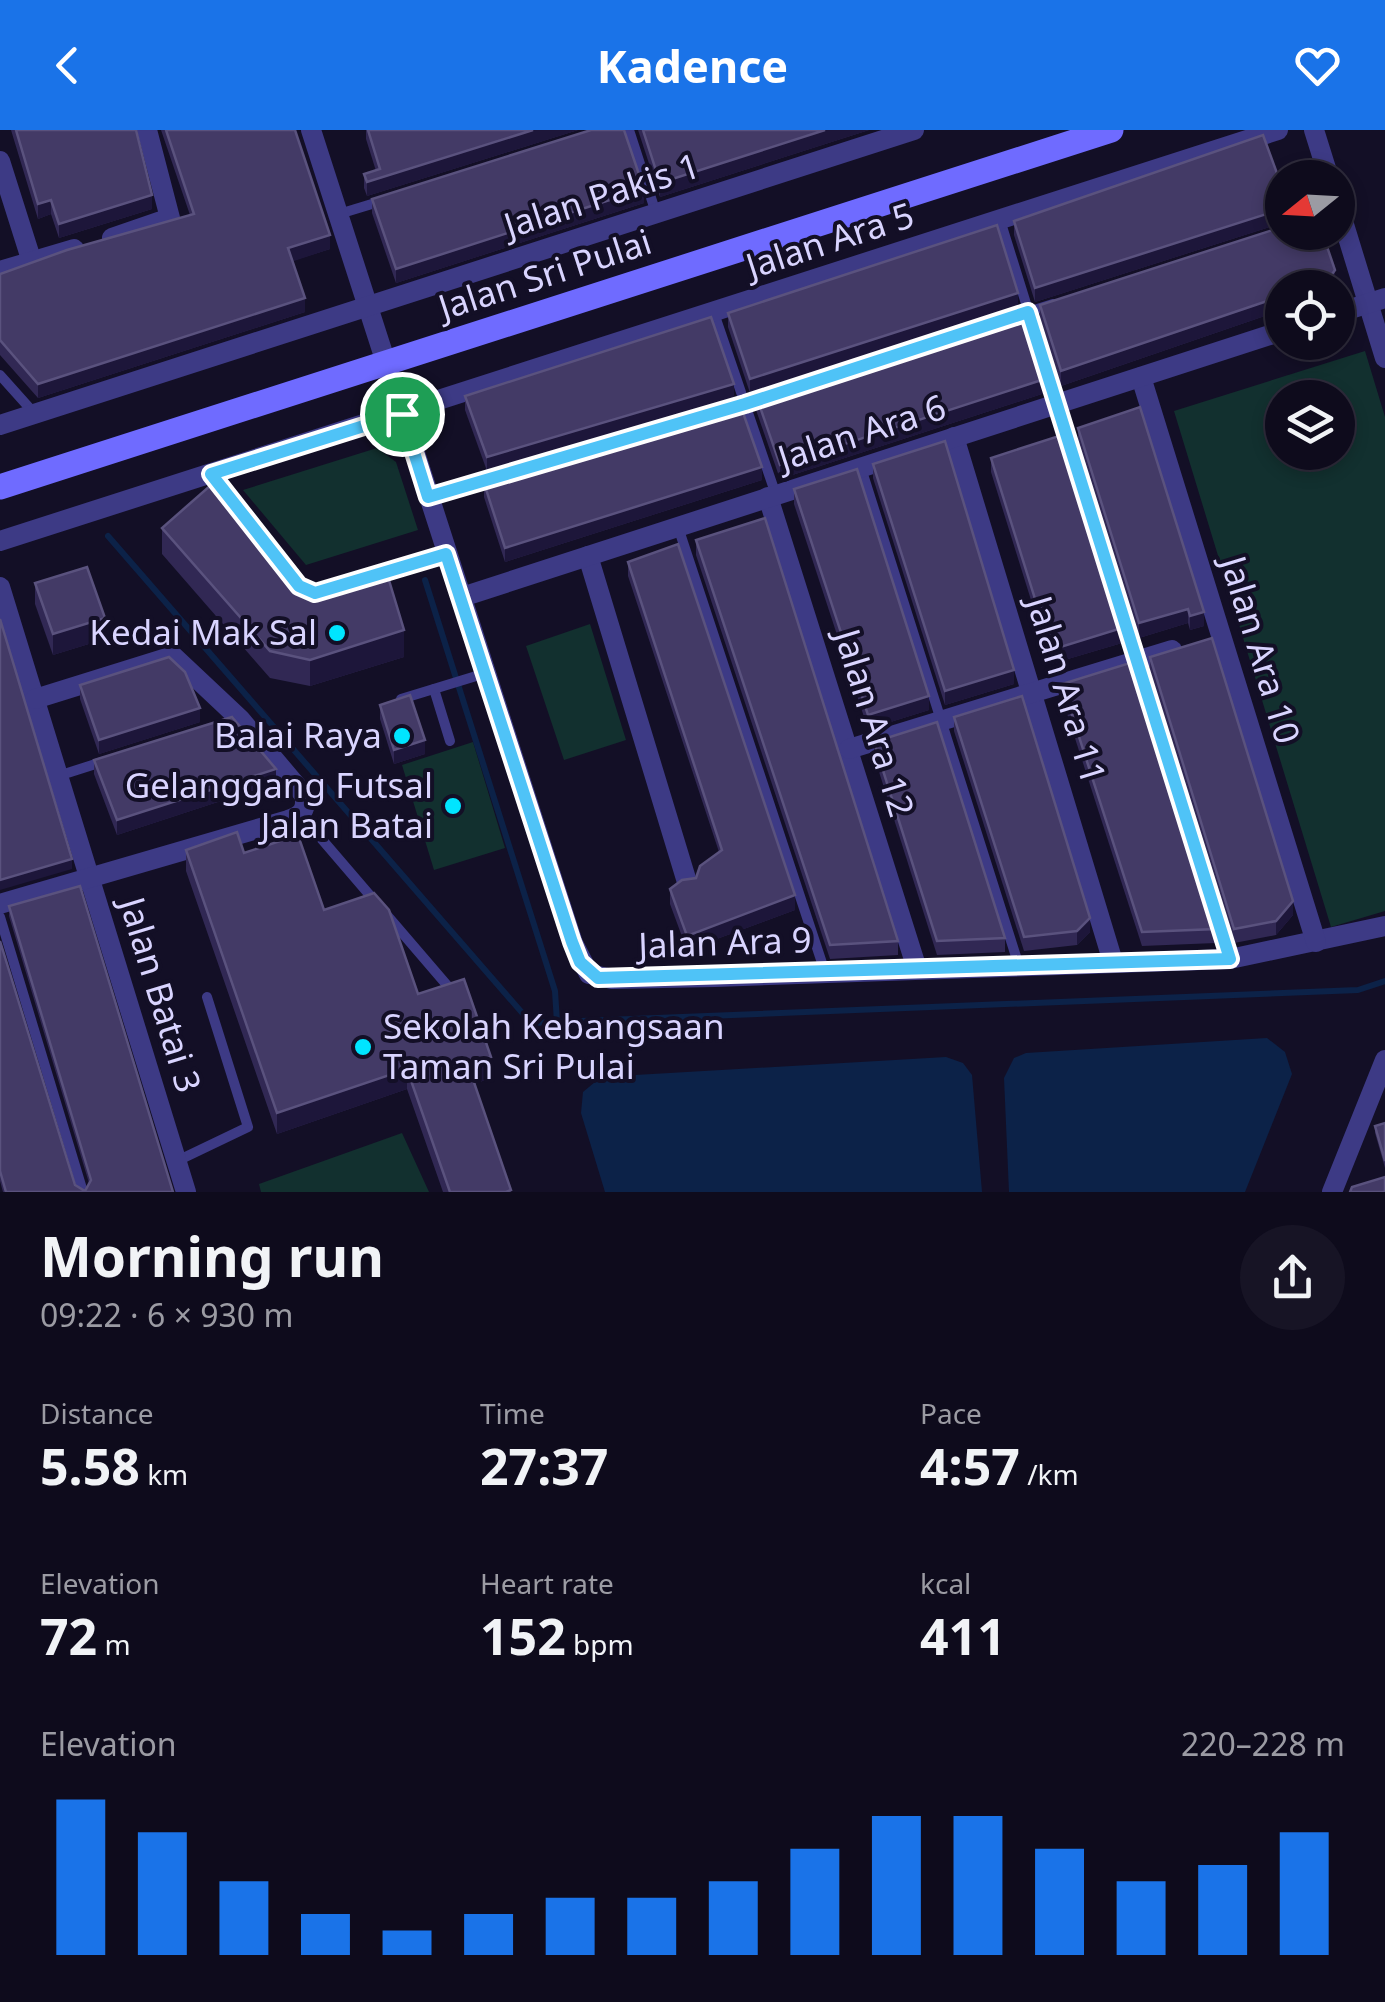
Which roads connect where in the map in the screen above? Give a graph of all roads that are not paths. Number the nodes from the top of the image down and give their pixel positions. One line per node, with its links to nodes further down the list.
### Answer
1 (147, 130): 15 (street)
2 (311, 130): 12 (street, Jalan Ara 9)
3 (629, 130): 11 (lane)
4 (914, 130): 11 (street, Jalan Pakis 1)
5 (1111, 130): 25 (street, Jalan Sri Pulai)
6 (1278, 130): 13 (street, Jalan Ara 5)
7 (1314, 130): 8 (street)
8 (1323, 160)
9 (0, 161): 15 (street)
10 (392, 198): 12 (lane)
11 (656, 213): 19 (street, Jalan Pakis 1)
12 (338, 214): 19 (street, Jalan Ara 9)
13 (1000, 220): 20 (lane); 21 (street, Jalan Ara 5)
14 (1355, 250): 18 (street)
15 (32, 262): 16 (street)
16 (0, 272)
17 (1065, 300): 20 (lane)
18 (1376, 300): 24 (street)
19 (367, 305): 25 (street, Jalan Ara 9); 32 (street, Jalan Pakis 1)
20 (1028, 312): 22 (lane); 30 (lane)
21 (714, 314): 29 (lane); 33 (street, Jalan Ara 5)
22 (990, 324)
23 (1265, 336): 27 (street, Jalan Ara 6)
24 (1385, 358)
25 (385, 363): 33 (street, Jalan Ara 9); 39 (street, Jalan Sri Pulai)
26 (0, 375): 32 (lane)
27 (1141, 376): 30 (street, Jalan Ara 6); 48 (street, Jalan Ara 10)
28 (782, 392): 29 (lane)
29 (745, 404): 31 (lane); 40 (lane)
30 (1057, 404): 35 (street, Jalan Ara 6); 49 (lane)
31 (726, 410)
32 (34, 414): 34 (street, Jalan Pakis 1)
33 (402, 414): 38 (street, Jalan Ara 5); 41 (street, Jalan Ara 9)
34 (0, 424)
35 (954, 437): 36 (street, Jalan Ara 6); 52 (street, Jalan Ara 11)
36 (861, 467): 40 (street, Jalan Ara 6); 55 (lane)
37 (521, 470): 41 (lane)
38 (211, 474): 43 (street, Jalan Ara 5); 44 (lane)
39 (0, 486)
40 (772, 496): 42 (street, Jalan Ara 6); 57 (street, Jalan Ara 12)
41 (428, 497): 44 (street, Jalan Ara 9)
42 (678, 526): 45 (street, Jalan Ara 6); 71 (lane)
43 (0, 541)
44 (446, 554): 47 (street, Jalan Ara 9)
45 (588, 556): 47 (street, Jalan Ara 6); 62 (street)
46 (0, 587): 53 (street, Jalan Batai 3)
47 (462, 596): 50 (street, Jalan Ara 9)
48 (1203, 640): 49 (street); 66 (street, Jalan Ara 10)
49 (1136, 661): 52 (street); 67 (lane)
50 (486, 673): 51 (lane); 71 (street, Jalan Ara 9)
51 (434, 689): 54 (lane); 56 (lane)
52 (1034, 692): 55 (street); 68 (street, Jalan Ara 11)
53 (34, 699): 59 (street, Jalan Batai 3); 60 (street)
54 (382, 705)
55 (942, 720): 57 (street); 69 (lane)
56 (450, 741)
57 (849, 749): 70 (street, Jalan Ara 12)
58 (113, 759): 59 (lane)
59 (58, 776): 61 (street, Jalan Batai 3)
60 (295, 818): 61 (street); 72 (lane)
61 (90, 879): 63 (street); 75 (street, Jalan Batai 3)
62 (687, 882)
63 (0, 904)
64 (0, 917): 76 (lane)
65 (1385, 926): 66 (street, Jalan Ara 9)
66 (1316, 942): 67 (street, Jalan Ara 9)
67 (1230, 959): 68 (street, Jalan Ara 9)
68 (1113, 962): 69 (street, Jalan Ara 9)
69 (1019, 966): 70 (street, Jalan Ara 9)
70 (917, 969): 71 (street, Jalan Ara 9)
71 (825, 972)
72 (452, 991)
73 (206, 997): 75 (lane)
74 (1385, 1060): 78 (street)
75 (177, 1161): 77 (street, Jalan Batai 3)
76 (83, 1192)
77 (186, 1192)
78 (1332, 1192)

